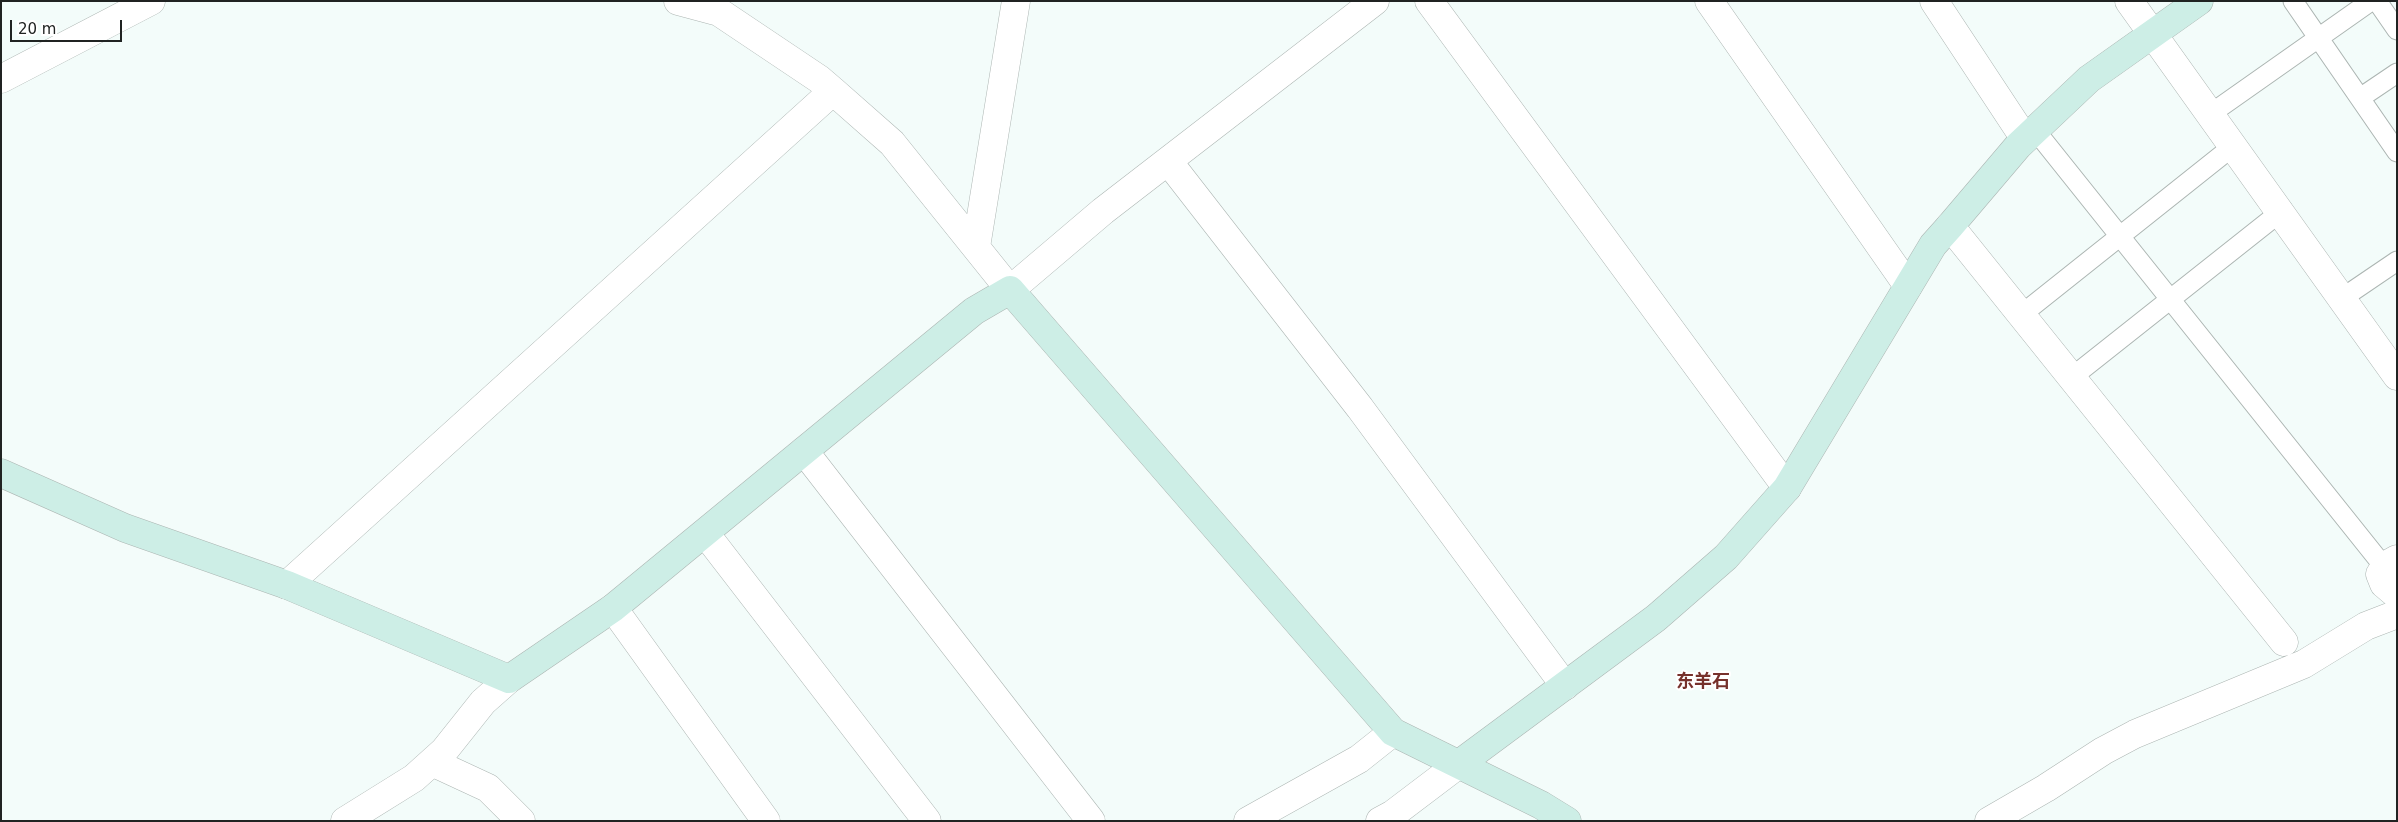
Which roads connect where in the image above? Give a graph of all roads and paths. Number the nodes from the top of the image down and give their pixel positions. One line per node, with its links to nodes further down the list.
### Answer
1 (151, 1): 17 (street)
2 (678, 1): 18 (street)
3 (1016, 1): 28 (street)
4 (1375, 1): 24 (street)
5 (1429, 1): 39 (street)
6 (1709, 1): 30 (street)
7 (1934, 1): 21 (street)
8 (2129, 1): 14 (street)
9 (2199, 1): 14 (street)
10 (2293, 1): 15 (lane)
11 (2371, 1): 15 (lane)
12 (2377, 1): 13 (lane)
13 (2397, 30)
14 (2152, 35): 20 (street); 21 (street)
15 (2319, 38): 19 (lane); 20 (lane)
16 (2397, 73): 19 (lane)
17 (1, 79)
18 (833, 91): 28 (street); 42 (street)
19 (2360, 98): 23 (lane)
20 (2209, 115): 22 (street)
21 (2030, 135): 26 (street); 27 (lane)
22 (2232, 147): 25 (street); 27 (lane)
23 (2397, 152)
24 (1168, 161): 31 (street); 48 (street)
25 (2281, 211): 32 (lane); 33 (street)
26 (1950, 226): 30 (street); 34 (street)
27 (2120, 236): 32 (lane); 34 (lane)
28 (976, 247): 31 (street)
29 (2397, 261): 33 (lane)
30 (1908, 286): 39 (street)
31 (1010, 290): 37 (street); 49 (street)
32 (2170, 299): 36 (lane); 41 (lane)
33 (2341, 299): 35 (street)
34 (2021, 315): 36 (street)
35 (2395, 371)
36 (2071, 378): 46 (street)
37 (804, 451): 40 (street); 56 (street)
38 (1, 473): 42 (street)
39 (1787, 488): 48 (street)
40 (705, 533): 44 (street); 55 (street)
41 (2391, 563): 43 (street)
42 (287, 585): 47 (street)
43 (2397, 595)
44 (613, 608): 47 (street); 54 (street)
45 (2397, 614): 60 (street)
46 (2284, 642)
47 (509, 679): 50 (street)
48 (1565, 686): 51 (street)
49 (1393, 732): 51 (street); 57 (street)
50 (432, 762): 52 (street); 53 (street)
51 (1459, 764): 58 (street); 59 (street)
52 (345, 821)
53 (521, 821)
54 (766, 821)
55 (927, 821)
56 (1091, 821)
57 (1248, 821)
58 (1380, 821)
59 (1567, 821)
60 (1989, 821)

